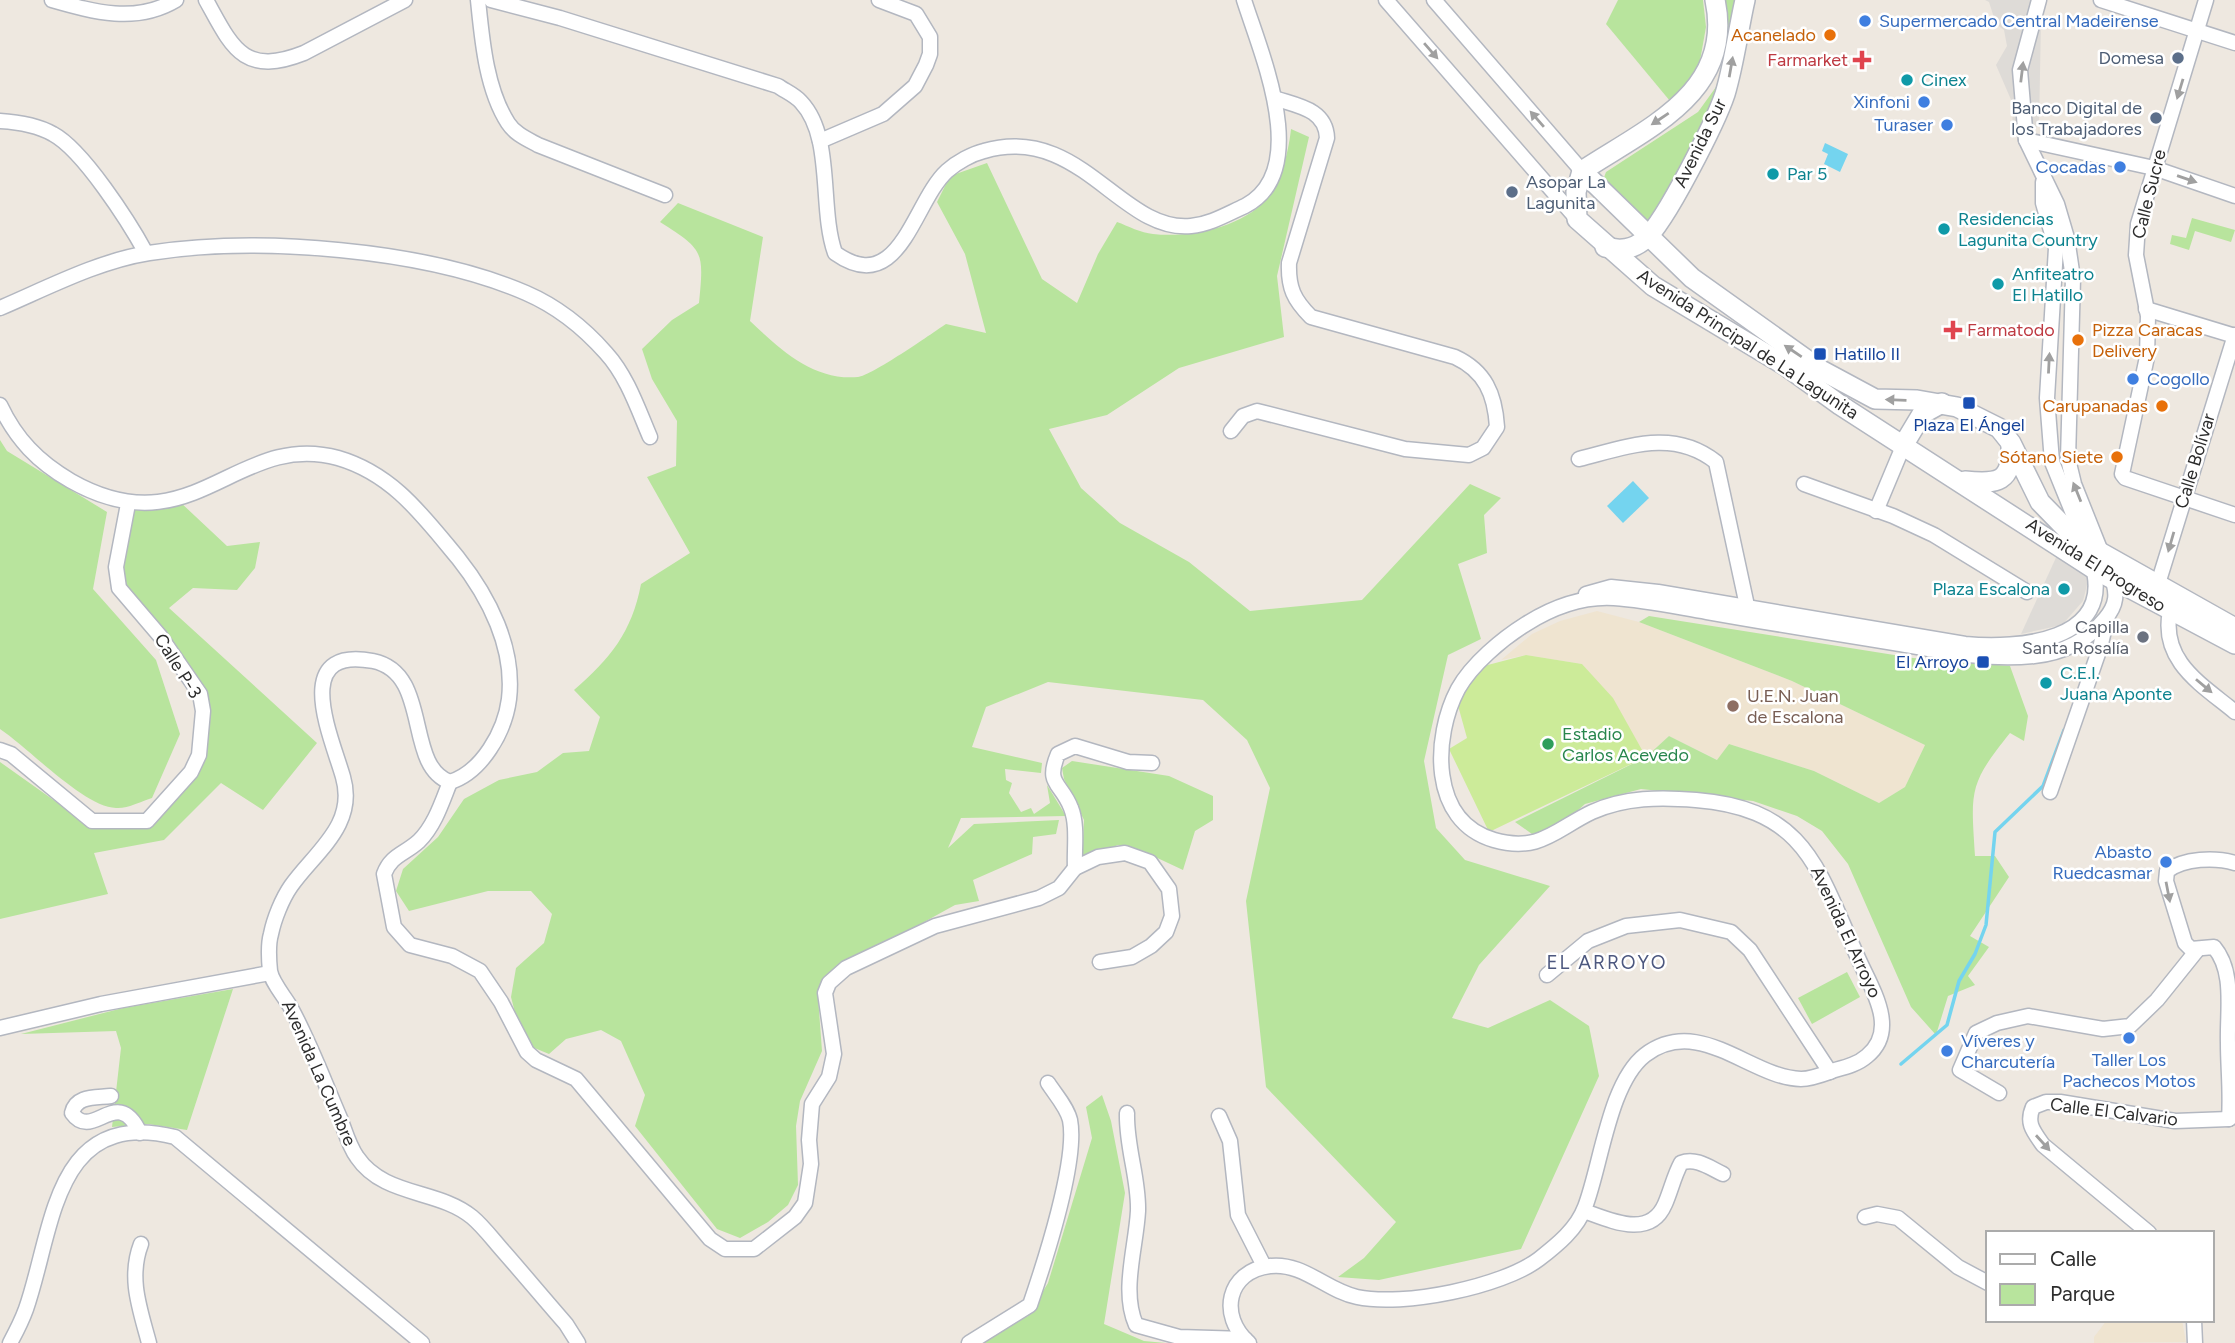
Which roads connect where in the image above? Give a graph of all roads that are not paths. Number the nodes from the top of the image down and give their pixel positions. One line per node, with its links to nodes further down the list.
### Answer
1 (52, 0): 2 (street)
2 (176, 0)
3 (206, 0): 4 (street)
4 (405, 0)
5 (478, 0): 26 (street)
6 (491, 0): 22 (street)
7 (879, 0): 22 (street)
8 (1244, 0): 19 (street)
9 (1386, 0): 29 (street, Avenida Principal de La Lagunita, one-way to 29)
10 (1434, 0): 24 (street, Avenida Principal de La Lagunita, one-way to 10)
11 (1715, 0): 24 (street, Avenida Sur, one-way to 24)
12 (1745, 0): 28 (street, Avenida Sur, one-way to 12)
13 (2039, 0): 21 (street, one-way to 13)
14 (2101, 0): 16 (street)
15 (2206, 0): 17 (street, Calle Sucre)
16 (2137, 6): 17 (street)
17 (2198, 31): 18 (street); 23 (street, Calle Sucre, one-way to 23)
18 (2235, 43)
19 (1276, 99): 22 (street); 41 (street)
20 (0, 121): 32 (street)
21 (2026, 140): 23 (street); 25 (street)
22 (820, 141)
23 (2154, 169): 27 (street, one-way to 27); 37 (street, Calle Sucre)
24 (1582, 171): 29 (street); 30 (street, Avenida Principal de La Lagunita)
25 (2043, 178): 52 (street, one-way to 25); 52 (street, one-way to 25)
26 (665, 195)
27 (2235, 196)
28 (1662, 217): 30 (street, Avenida Sur); 33 (street)
29 (1577, 219): 31 (street, Avenida Principal de La Lagunita)
30 (1647, 237): 31 (street); 33 (street, Avenida Principal de La Lagunita)
31 (1605, 247): 35 (street, Avenida Principal de La Lagunita)
32 (146, 253): 36 (street); 42 (street)
33 (1670, 259): 34 (street, Avenida Principal de La Lagunita)
34 (1692, 278): 35 (street); 39 (street, Avenida Principal de La Lagunita, one-way to 34)
35 (1678, 302): 44 (street, Avenida Principal de La Lagunita)
36 (0, 308)
37 (2146, 309): 38 (street); 48 (street, Calle Sucre)
38 (2235, 336): 48 (street, Calle Bolívar)
39 (1942, 403): 43 (street, Avenida Principal de La Lagunita); 44 (street)
40 (0, 405): 49 (street)
41 (1231, 431)
42 (650, 437)
43 (2011, 443): 46 (street); 52 (street, Avenida El Progreso)
44 (1904, 444): 46 (street, Avenida Principal de La Lagunita); 50 (street)
45 (1579, 458): 57 (street)
46 (1960, 480): 52 (street, Avenida El Progreso)
47 (1804, 484): 50 (street)
48 (2184, 496): 51 (street); 54 (street, Calle Bolívar, one-way to 54)
49 (128, 504): 62 (street, Calle P-3); 64 (street)
50 (1876, 511): 55 (street)
51 (2235, 515)
52 (2095, 557): 53 (street, Avenida El Progreso); 54 (street, Avenida El Progreso); 57 (street, Avenida El Arroyo)
53 (2112, 579): 56 (street, Avenida El Progreso); 58 (street)
54 (2157, 587): 59 (street, Avenida El Progreso)
55 (2028, 592)
56 (2169, 611): 60 (street, Avenida El Progreso); 61 (street, one-way to 61)
57 (1749, 614): 58 (street, Avenida El Arroyo); 73 (street, Avenida El Arroyo)
58 (2107, 617): 65 (street)
59 (2235, 628)
60 (2235, 644)
61 (2235, 712)
62 (0, 750)
63 (1152, 763): 67 (street)
64 (450, 782): 67 (street); 70 (street)
65 (2050, 792)
66 (2235, 863): 68 (street, Calle El Calvario, one-way to 68)
67 (1075, 869): 69 (street)
68 (2198, 949): 75 (street); 79 (street, Calle El Calvario)
69 (1100, 962)
70 (270, 973): 72 (street); 93 (street, Avenida La Cumbre)
71 (1547, 975): 73 (street)
72 (0, 1028)
73 (1830, 1072): 82 (street, Avenida El Arroyo)
74 (1048, 1083): 94 (street)
75 (1999, 1093)
76 (111, 1096): 80 (street)
77 (1127, 1114): 89 (street)
78 (1219, 1116): 86 (street)
79 (2232, 1122): 84 (street, Calle El Calvario, one-way to 84)
80 (140, 1133): 90 (street); 92 (street)
81 (1723, 1174): 82 (street)
82 (1584, 1211): 86 (street, Avenida El Arroyo)
83 (1865, 1217): 87 (street)
84 (2147, 1231)
85 (141, 1244): 91 (street)
86 (1264, 1266): 89 (street)
87 (1986, 1282)
88 (2194, 1322): 95 (street)
89 (1247, 1341)
90 (10, 1343)
91 (149, 1343)
92 (422, 1343)
93 (578, 1343)
94 (969, 1343)
95 (2195, 1343)

